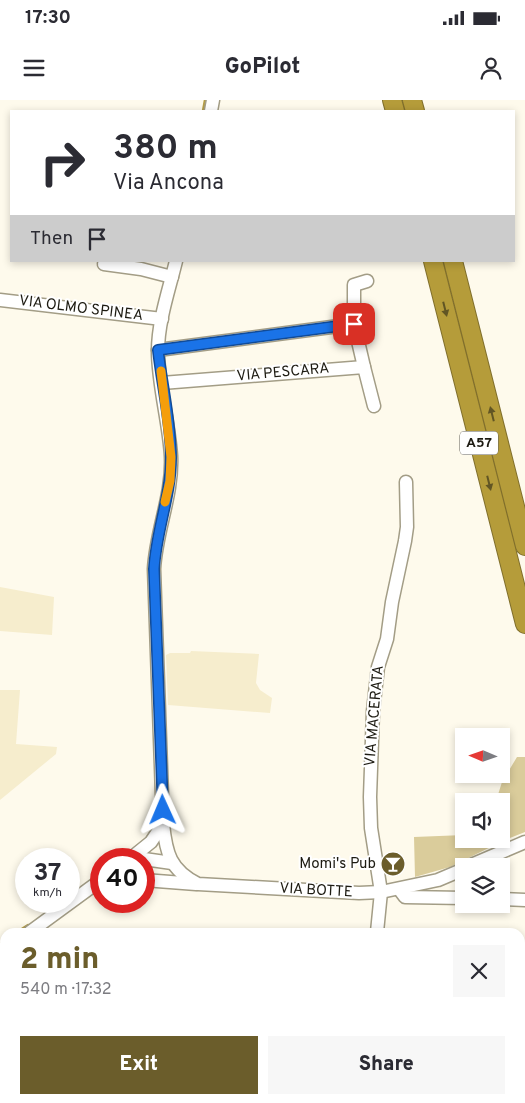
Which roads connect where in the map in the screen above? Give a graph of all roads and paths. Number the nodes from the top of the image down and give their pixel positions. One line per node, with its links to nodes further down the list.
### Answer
1 (176, 262): 5 (street)
2 (433, 262): 16 (highway, A57, one-way to 16)
3 (453, 262): 15 (highway, A57, one-way to 3)
4 (104, 264): 5 (street)
5 (172, 277): 8 (street)
6 (366, 281): 9 (street)
7 (0, 300): 8 (street, VIA OLMO SPINEA)
8 (162, 319): 10 (street)
9 (354, 324): 10 (street); 11 (street)
10 (158, 350): 12 (street)
11 (364, 367): 12 (street, VIA PESCARA); 13 (street)
12 (162, 383): 17 (street)
13 (374, 406)
14 (406, 482): 29 (street, VIA MACERATA)
15 (525, 546)
16 (525, 624)
17 (163, 824): 19 (street); 22 (street)
18 (525, 842): 20 (street)
19 (144, 848)
20 (488, 858)
21 (155, 861): 22 (street)
22 (172, 863): 24 (street); 26 (street, VIA BOTTE)
23 (455, 873): 27 (street, VIA BOTTE)
24 (155, 877)
25 (155, 881): 26 (street)
26 (198, 884): 29 (street, VIA BOTTE)
27 (399, 889): 29 (street, VIA BOTTE); 30 (street)
28 (90, 890): 33 (street)
29 (381, 892): 34 (street, VIA MACERATA)
30 (455, 898)
31 (510, 899): 32 (street)
32 (525, 900)
33 (36, 928)
34 (377, 928)

